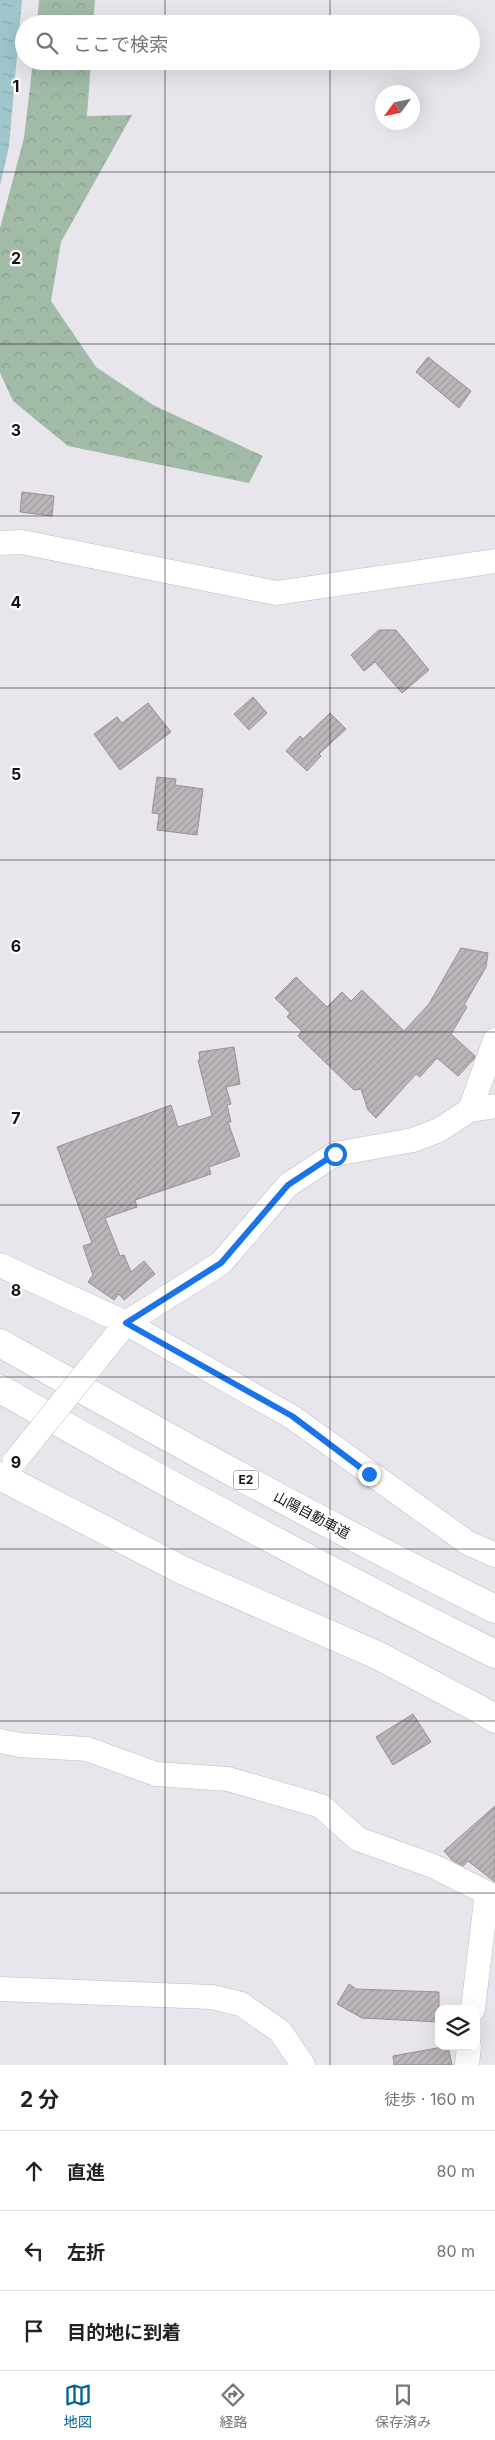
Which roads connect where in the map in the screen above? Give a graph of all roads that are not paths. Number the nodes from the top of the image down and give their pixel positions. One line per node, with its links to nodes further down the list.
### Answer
1 (0, 543): 2 (street)
2 (495, 561)
3 (495, 1040): 5 (street)
4 (495, 1106): 5 (street)
5 (470, 1110): 7 (street)
6 (0, 1265): 7 (street)
7 (122, 1328): 10 (street, bridge); 11 (street)
8 (0, 1343): 12 (main road, 山陽自動車道 / E2)
9 (0, 1389): 13 (main road)
10 (4, 1474): 14 (main road)
11 (495, 1555)
12 (495, 1609)
13 (495, 1654)
14 (495, 1719)
15 (0, 1741): 17 (street)
16 (0, 1989): 19 (street)
17 (474, 2005)
18 (469, 2050): 20 (street)
19 (304, 2065)
20 (467, 2065)

